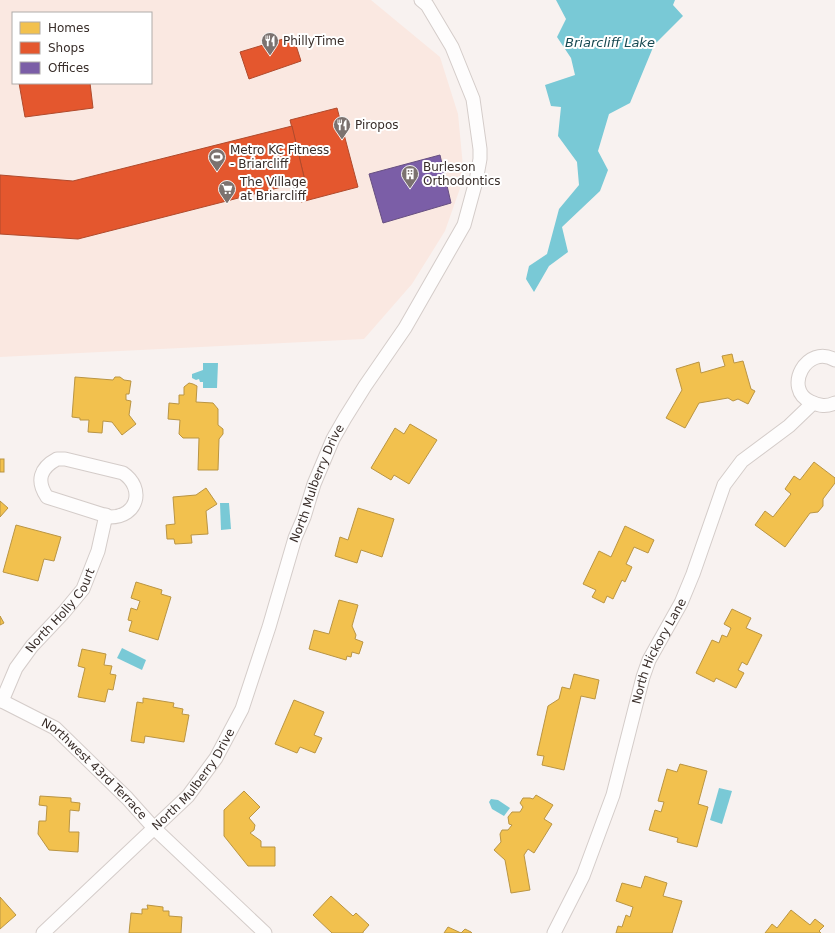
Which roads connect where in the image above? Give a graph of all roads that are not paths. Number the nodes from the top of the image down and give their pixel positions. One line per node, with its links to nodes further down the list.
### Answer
1 (421, 0): 7 (street, North Mulberry Drive)
2 (835, 360): 3 (street)
3 (814, 403): 4 (street); 10 (street, North Hickory Lane)
4 (835, 403)
5 (106, 516): 5 (street); 6 (street, North Holly Court)
6 (1, 700): 7 (street, Northwest 43rd Terrace)
7 (154, 828): 8 (street, North Mulberry Drive); 9 (street, Northwest 43rd Terrace)
8 (43, 933)
9 (265, 933)
10 (554, 933)

